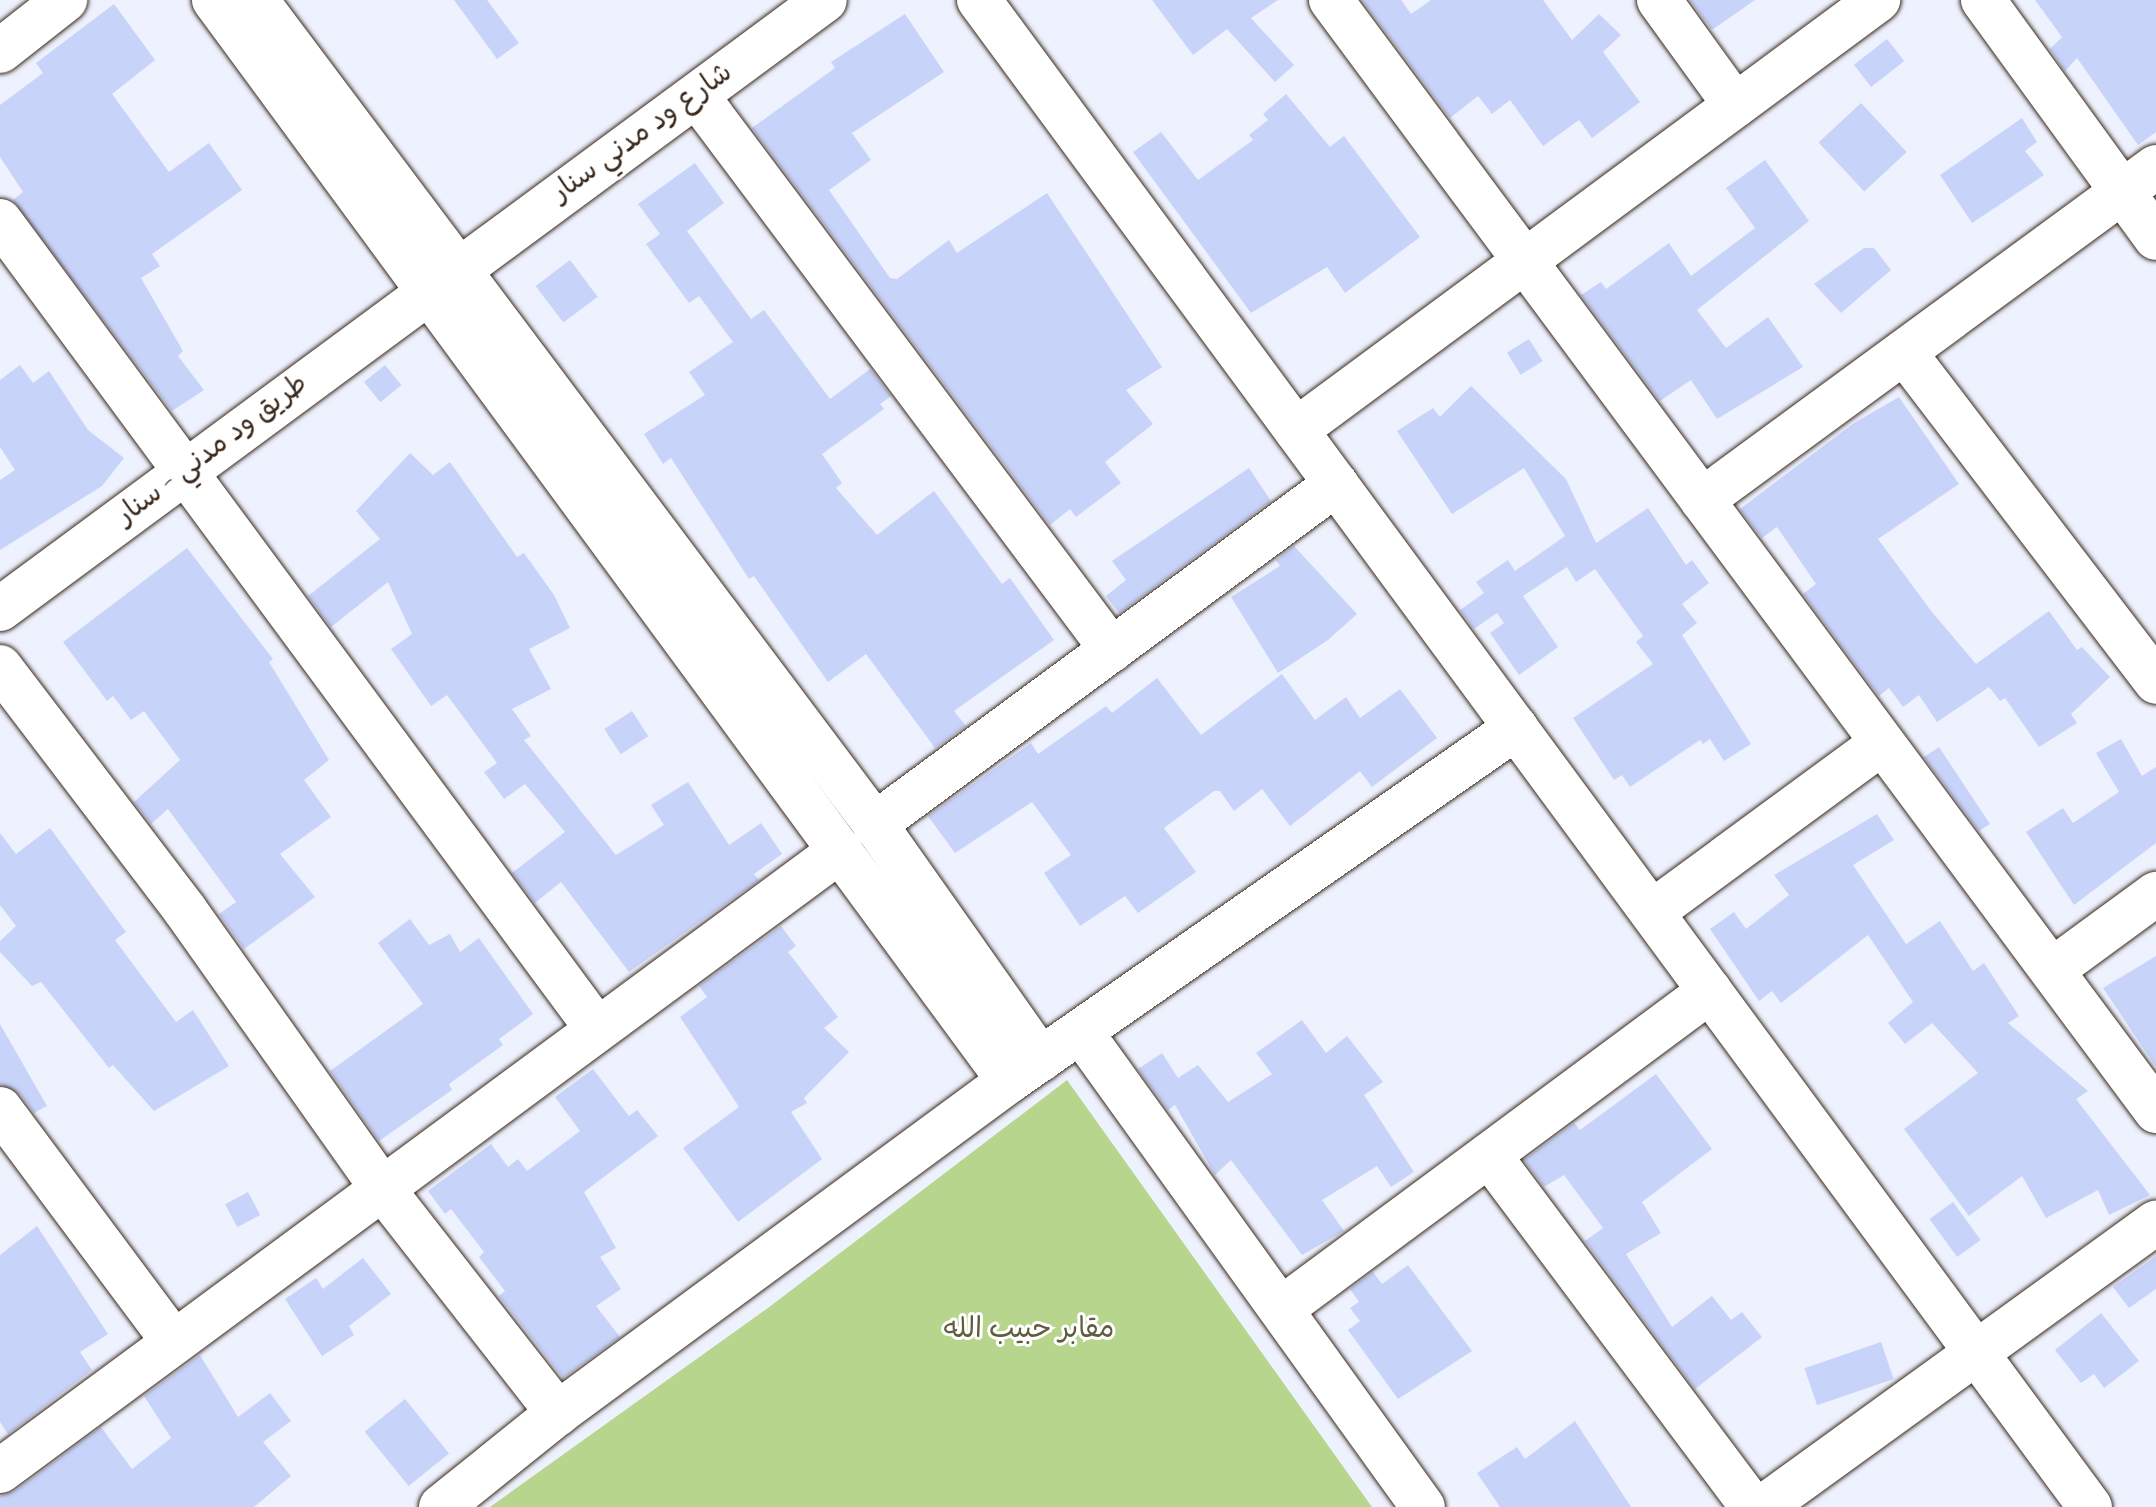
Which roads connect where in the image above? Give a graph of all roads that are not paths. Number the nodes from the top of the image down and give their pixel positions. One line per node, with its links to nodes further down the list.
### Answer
1 (65, 0): 10 (street)
2 (214, 0): 17 (street)
3 (256, 0): 17 (street)
4 (825, 0): 11 (street, شارع ود مدني سنار)
5 (979, 0): 19 (street)
6 (1331, 0): 16 (street)
7 (1659, 0): 12 (street)
8 (1878, 0): 12 (street)
9 (1983, 0): 13 (street)
10 (0, 51)
11 (697, 96): 17 (street, شارع ود مدني سنار); 24 (street)
12 (1735, 105): 16 (street)
13 (2139, 180): 15 (street); 18 (street)
14 (0, 221): 20 (street)
15 (2156, 238)
16 (1524, 262): 19 (street); 22 (street)
17 (443, 279): 20 (street, طريق ود مدني - سنار); 29 (street); 30 (street)
18 (1904, 352): 22 (street); 26 (street)
19 (1296, 430): 21 (street)
20 (185, 471): 23 (street, طريق ود مدني - سنار); 35 (street)
21 (1336, 484): 24 (street); 27 (street)
22 (1702, 500): 28 (street)
23 (0, 609)
24 (1112, 650): 29 (street)
25 (0, 667): 41 (street)
26 (2156, 682)
27 (1516, 728): 32 (street); 36 (street)
28 (1881, 744): 32 (street); 33 (street)
29 (875, 824): 37 (street)
30 (841, 850): 35 (street); 37 (street)
31 (2156, 894): 33 (street)
32 (1652, 912): 34 (street)
33 (2052, 970): 39 (street)
34 (1710, 991): 40 (street); 45 (street)
35 (597, 1029): 41 (street)
36 (1081, 1032): 37 (street); 43 (street)
37 (1025, 1070): 46 (street)
38 (0, 1109): 44 (street)
39 (2156, 1111)
40 (1489, 1155): 43 (street); 50 (street)
41 (382, 1188): 44 (street); 46 (street)
42 (2156, 1223): 45 (street)
43 (1281, 1309): 49 (street)
44 (173, 1341): 47 (street)
45 (1976, 1353): 51 (street); 52 (street)
46 (558, 1413): 48 (street)
47 (0, 1471)
48 (441, 1507)
49 (1423, 1507)
50 (1752, 1507)
51 (1763, 1507)
52 (2090, 1507)

